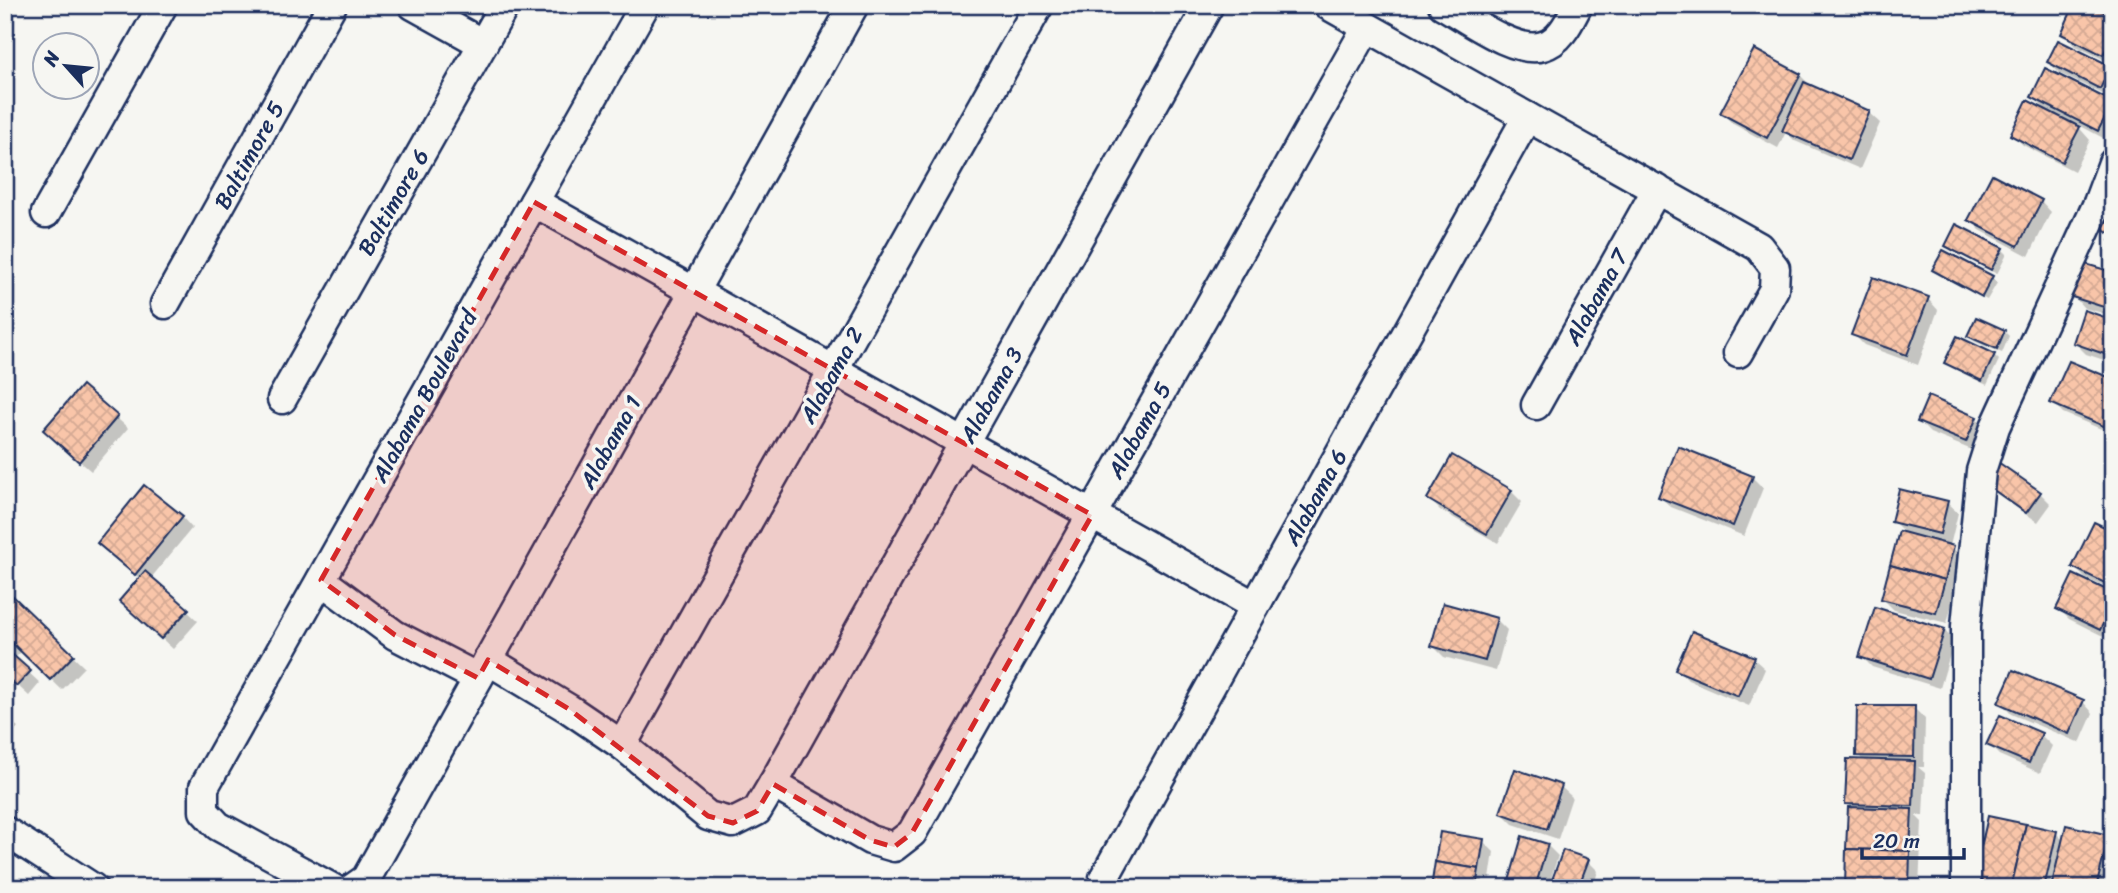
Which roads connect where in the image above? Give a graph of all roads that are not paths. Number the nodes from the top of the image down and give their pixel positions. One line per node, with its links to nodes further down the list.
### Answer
1 (163, 5): 18 (street)
2 (332, 5): 20 (street, Baltimore 5)
3 (414, 5): 13 (street)
4 (505, 5): 13 (street, Baltimore 6)
5 (645, 5): 17 (street, Alabama Boulevard)
6 (854, 5): 19 (street, Alabama 1)
7 (1039, 5): 22 (street, Alabama 2)
8 (1209, 5): 25 (street, Alabama 3)
9 (1328, 5): 12 (street)
10 (1443, 5): 11 (street)
11 (1578, 5)
12 (1367, 27): 14 (street); 26 (street, Alabama 5)
13 (483, 44): 23 (street, Baltimore 6)
14 (1527, 117): 16 (street); 28 (street, Alabama 6)
15 (2113, 163): 37 (street)
16 (1657, 190): 21 (street); 24 (street, Alabama 7)
17 (534, 202): 19 (street); 27 (street, Alabama Boulevard)
18 (46, 213)
19 (694, 292): 22 (street); 29 (street, Alabama 1)
20 (165, 304)
21 (1738, 353)
22 (834, 370): 25 (street); 30 (street, Alabama 2)
23 (282, 399)
24 (1536, 405)
25 (964, 443): 26 (street); 31 (street, Alabama 3)
26 (1092, 514): 28 (street); 31 (street, Alabama 5)
27 (321, 580): 29 (street, Alabama 3); 36 (street, Alabama Boulevard)
28 (1255, 606): 33 (street, Alabama 6)
29 (483, 669): 30 (street, Alabama 3); 34 (street, Alabama 1)
30 (622, 745): 31 (street, Alabama 3)
31 (773, 785)
32 (5, 831): 35 (street)
33 (1104, 878)
34 (359, 884)
35 (93, 888)
36 (332, 888)
37 (1966, 888)

